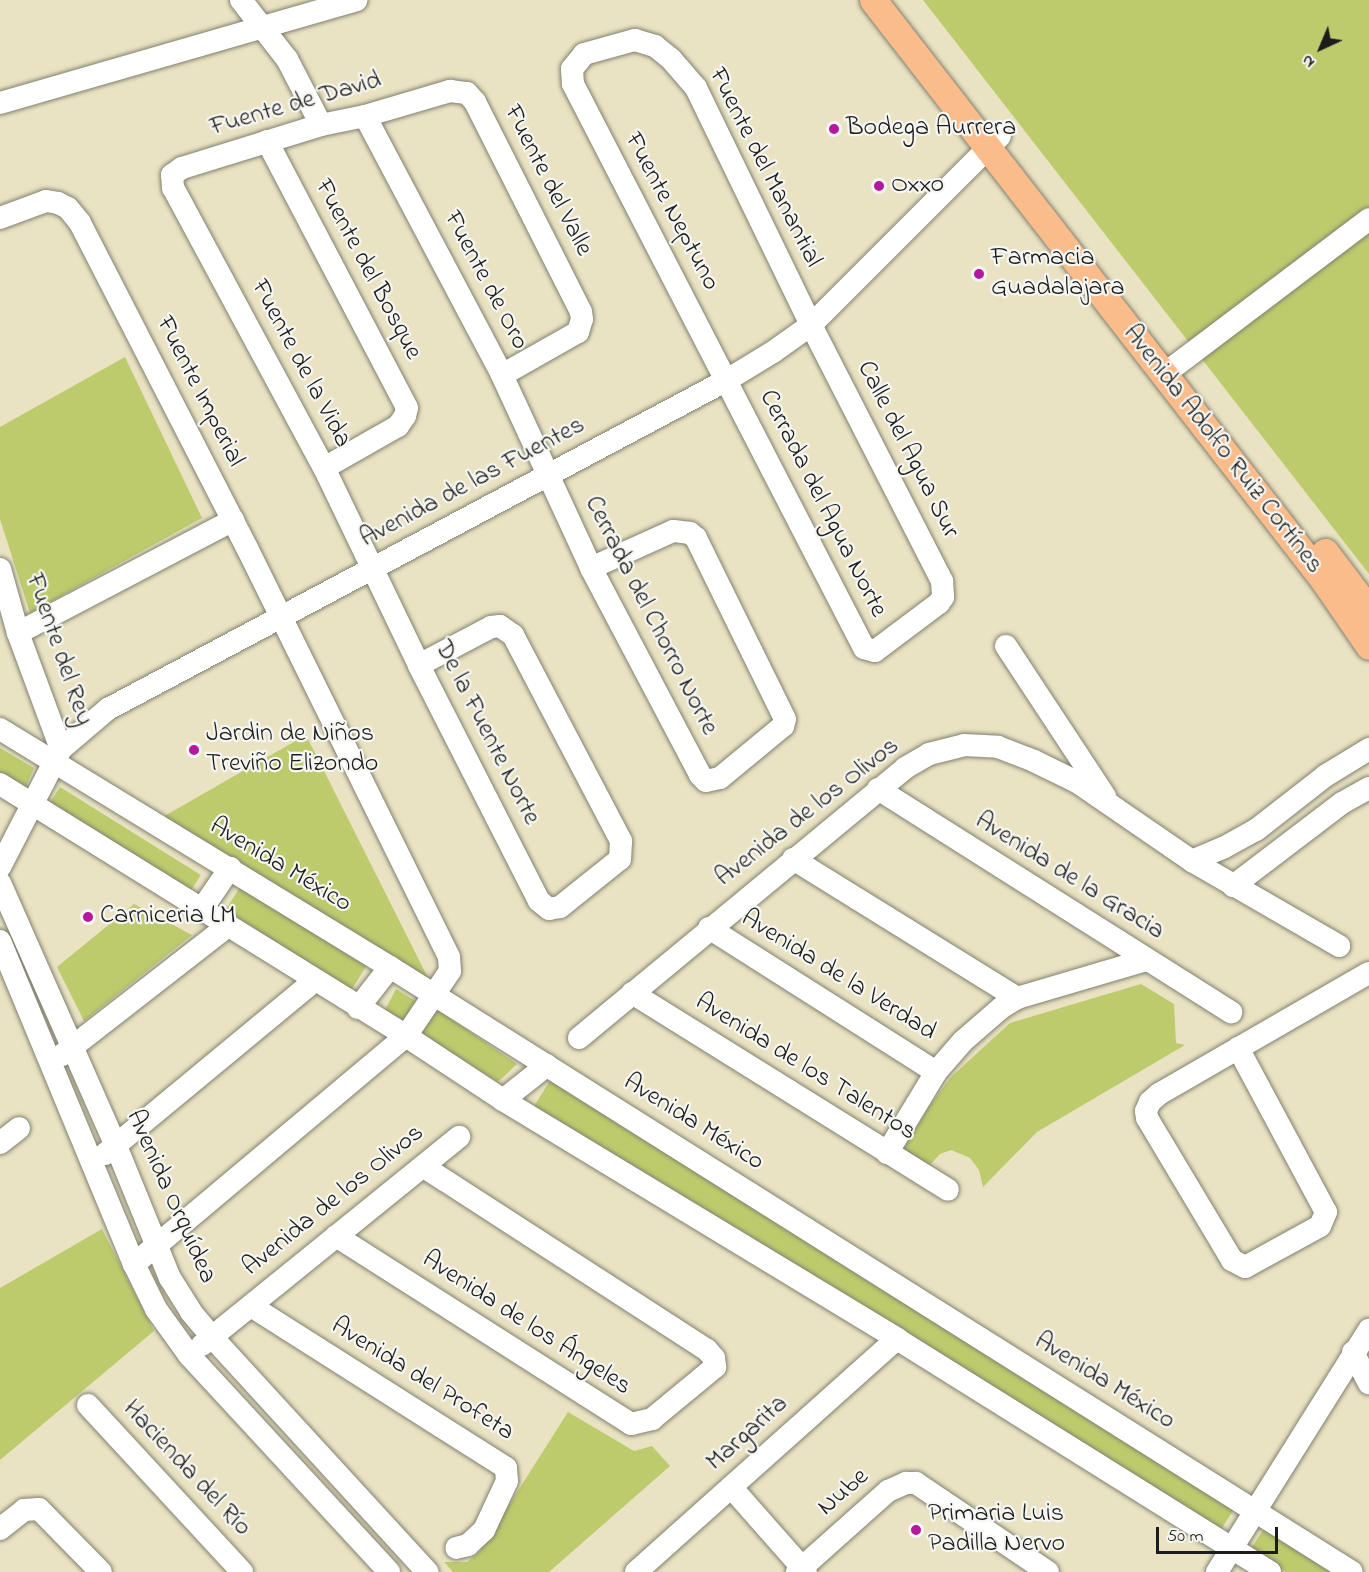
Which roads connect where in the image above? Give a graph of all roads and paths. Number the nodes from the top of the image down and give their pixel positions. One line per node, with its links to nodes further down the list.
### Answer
1 (241, 0): 5 (street)
2 (356, 0): 5 (street)
3 (873, 0): 12 (main road, Avenida Adolfo Ruiz Cortínes)
4 (894, 0): 12 (main road)
5 (262, 28): 8 (street); 10 (street)
6 (572, 69): 16 (street, Fuente del Manantial); 19 (street, Fuente Neptuno)
7 (450, 91): 9 (street, Fuente de David); 18 (street, Fuente del Valle)
8 (0, 103)
9 (365, 116): 10 (street, Fuente de David); 18 (street, Fuente de Oro)
10 (321, 125): 11 (street, Fuente de David)
11 (267, 141): 13 (street, Fuente de David); 20 (street, Fuente del Bosque)
12 (994, 141): 16 (street, Avenida de las Fuentes); 17 (main road, Avenida Adolfo Ruiz Cortínes)
13 (173, 188): 20 (street, Fuente de la Vida)
14 (2, 212): 22 (street, Fuente Imperial)
15 (1369, 219): 17 (street)
16 (811, 325): 19 (street, Avenida de las Fuentes); 31 (street, Calle del Agua Sur)
17 (1170, 370): 26 (main road); 30 (main road, Avenida Adolfo Ruiz Cortínes)
18 (502, 375): 21 (street, Fuente de Oro)
19 (727, 380): 21 (street, Avenida de las Fuentes); 31 (street, Cerrada del Agua Norte)
20 (324, 468): 25 (street, Fuente de la Vida)
21 (547, 475): 23 (street, Cerrada del Chorro Norte); 25 (street, Avenida de las Fuentes)
22 (233, 520): 27 (street, Fuente Imperial); 28 (street)
23 (591, 568): 23 (street, Cerrada del Chorro Norte)
24 (0, 569): 28 (street, Fuente del Rey)
25 (373, 569): 27 (street, Avenida de las Fuentes); 32 (street, De la Fuente Norte)
26 (1369, 609)
27 (279, 617): 35 (street, Avenida de las Fuentes); 57 (street, Fuente Imperial)
28 (18, 633): 35 (street, Fuente del Rey)
29 (1006, 646): 39 (street)
30 (1369, 646)
31 (869, 651)
32 (419, 665): 32 (street, De la Fuente Norte)
33 (0, 729): 35 (street, Avenida México)
34 (1369, 749): 42 (street)
35 (59, 756): 40 (street, Avenida de las Fuentes); 44 (street, Avenida México)
36 (0, 784): 40 (street)
37 (1369, 788): 46 (street)
38 (878, 789): 39 (street, Avenida de los Olivos); 41 (street, Avenida de los Olivos); 52 (street, Avenida de la Gracia)
39 (1109, 803): 42 (street, Avenida de los Olivos)
40 (33, 806): 43 (street, Avenida de las Fuentes); 47 (street)
41 (793, 859): 49 (street, Avenida de los Olivos); 58 (street)
42 (1192, 861): 46 (street, Avenida de los Olivos)
43 (0, 867)
44 (230, 868): 47 (street); 53 (street, Avenida México)
45 (0, 883): 63 (street, Avenida Orquídea)
46 (1233, 886): 51 (street, Avenida de los Olivos)
47 (202, 909): 48 (street)
48 (228, 926): 55 (street); 63 (street)
49 (709, 928): 56 (street, Avenida de los Olivos); 67 (street, Avenida de la Verdad)
50 (0, 941): 65 (street)
51 (1339, 946)
52 (1146, 960): 58 (street); 60 (street, Avenida de la Gracia)
53 (390, 967): 57 (street, Avenida México); 59 (street)
54 (1369, 973): 64 (street)
55 (315, 980): 59 (street); 72 (street)
56 (632, 993): 62 (street, Avenida de los Olivos); 73 (street, Avenida de los Talentos)
57 (436, 996): 61 (street, Fuente Imperial); 66 (street, Avenida México)
58 (1017, 998): 67 (street)
59 (358, 1008): 61 (street)
60 (1231, 1012)
61 (406, 1036): 68 (street); 78 (street, Fuente Imperial)
62 (579, 1038)
63 (72, 1047): 65 (street); 72 (street, Avenida Orquídea)
64 (1238, 1048): 64 (street)
65 (51, 1063): 74 (street)
66 (547, 1065): 68 (street); 89 (street, Avenida México)
67 (936, 1072): 73 (street)
68 (503, 1100): 83 (street)
69 (19, 1128): 71 (street)
70 (459, 1137): 75 (street, Avenida de los Olivos)
71 (0, 1143)
72 (116, 1146): 74 (street); 78 (street, Avenida Orquídea)
73 (886, 1153): 76 (street, Avenida de los Talentos)
74 (94, 1162): 79 (street)
75 (423, 1166): 77 (street, Avenida de los Olivos); 77 (street, Avenida de los Ángeles)
76 (948, 1190)
77 (336, 1236): 80 (street, Avenida de los Olivos)
78 (156, 1248): 79 (street, Fuente Imperial); 82 (street, Avenida Orquídea)
79 (134, 1264): 85 (street)
80 (251, 1306): 82 (street, Avenida de los Olivos); 91 (street, Avenida del Profeta)
81 (1369, 1330): 84 (street)
82 (212, 1337): 85 (street, Avenida de los Olivos); 97 (street, Avenida Orquídea)
83 (897, 1339): 88 (street, Margarita); 92 (street)
84 (1353, 1352): 86 (street); 89 (street)
85 (189, 1355): 96 (street)
86 (1369, 1383)
87 (88, 1405): 95 (street, Hacienda del Río)
88 (731, 1487): 93 (street); 98 (street, Margarita)
89 (1254, 1510): 92 (street); 102 (street, Avenida México)
90 (0, 1529): 94 (street)
91 (456, 1548)
92 (1232, 1548): 100 (street); 101 (street)
93 (801, 1570): 99 (street, Nube)
94 (101, 1572)
95 (242, 1572)
96 (388, 1572)
97 (426, 1572)
98 (636, 1572)
99 (1048, 1572)
100 (1217, 1572)
101 (1270, 1572)
102 (1352, 1572)

